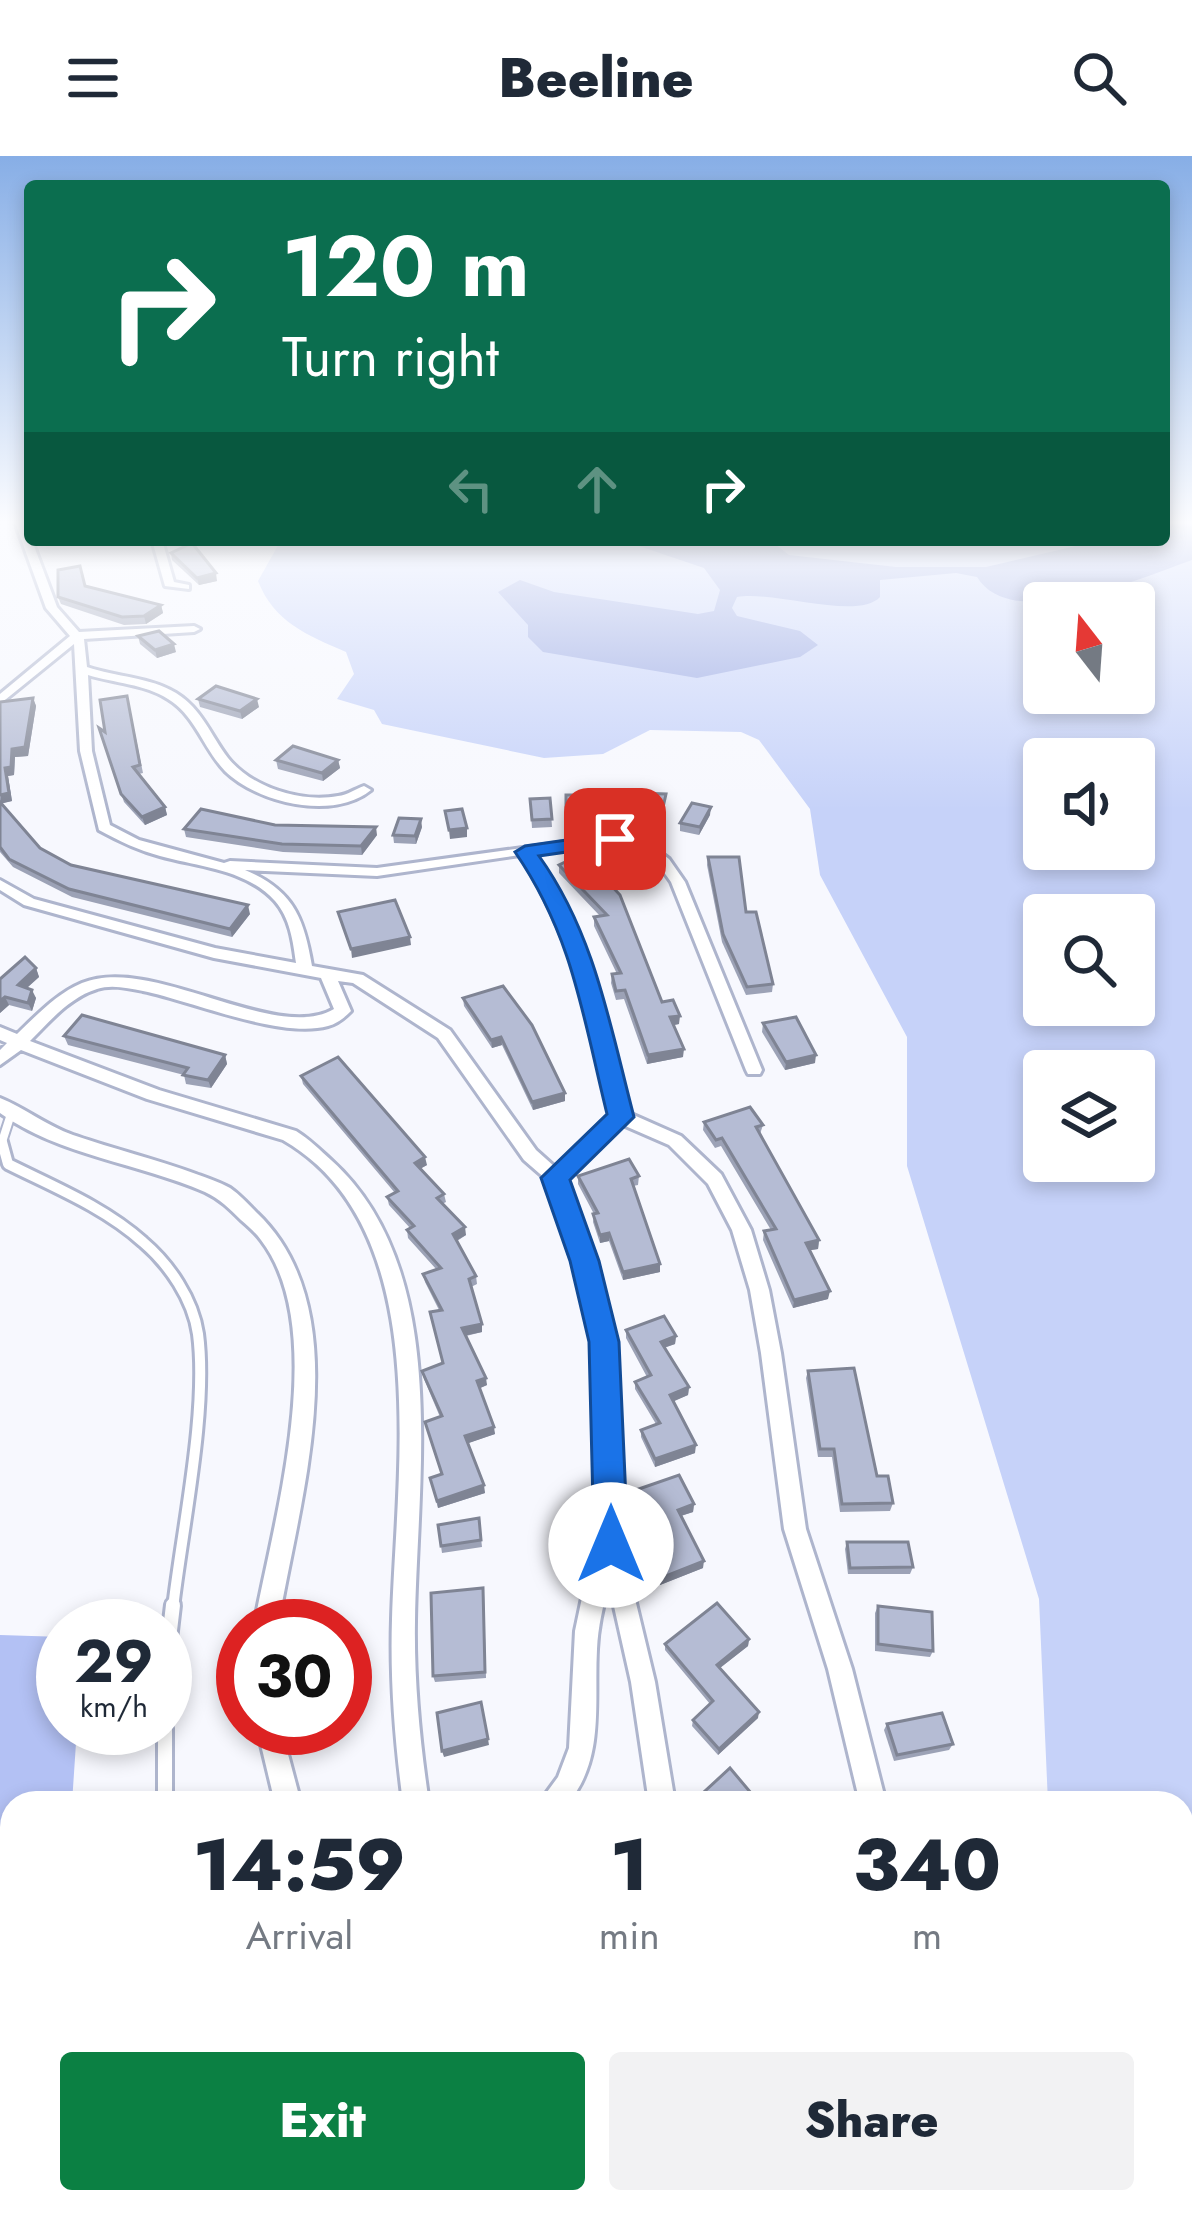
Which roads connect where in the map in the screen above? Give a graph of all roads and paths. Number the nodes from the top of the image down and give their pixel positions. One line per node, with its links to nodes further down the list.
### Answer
1 (61, 618): 3 (street)
2 (194, 629): 3 (street)
3 (77, 636): 4 (street); 5 (street)
4 (84, 670): 6 (street); 8 (street)
5 (0, 700)
6 (364, 790)
7 (525, 852): 8 (street); 15 (street); 17 (street)
8 (230, 865): 10 (street)
9 (0, 884): 10 (street)
10 (305, 969): 11 (street)
11 (327, 973): 13 (street); 18 (street)
12 (0, 1033): 13 (street)
13 (20, 1043): 14 (street); 26 (street)
14 (0, 1059)
15 (754, 1070)
16 (6, 1109): 20 (lane); 21 (street)
17 (621, 1117): 18 (street); 29 (street)
18 (555, 1178): 19 (street)
19 (611, 1545): 27 (street); 28 (street)
20 (174, 1599)
21 (270, 1599)
22 (165, 1755): 24 (lane)
23 (276, 1755): 25 (street)
24 (165, 1791)
25 (285, 1791)
26 (415, 1791)
27 (561, 1791)
28 (660, 1791)
29 (870, 1791)

